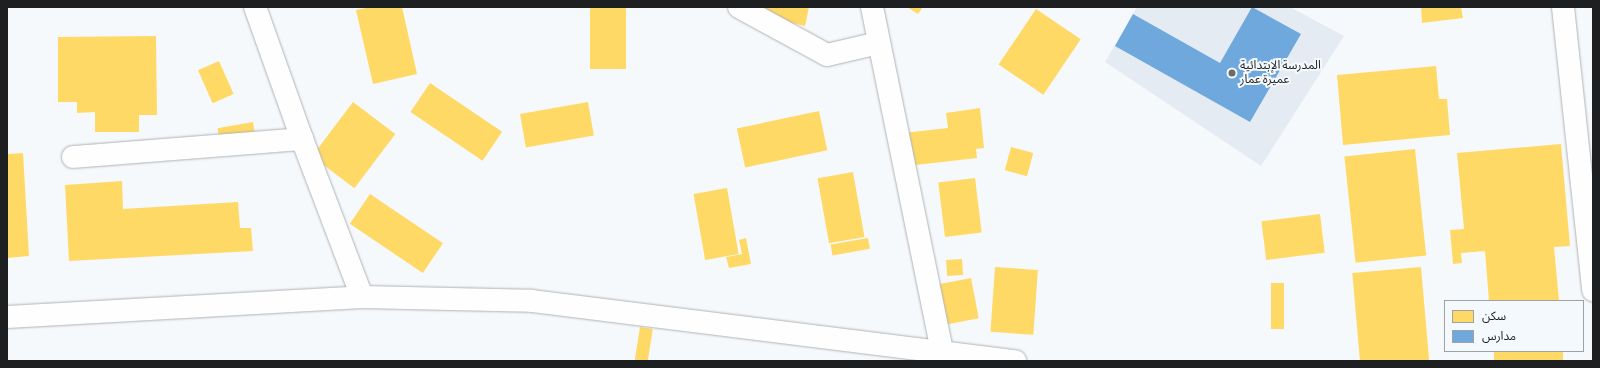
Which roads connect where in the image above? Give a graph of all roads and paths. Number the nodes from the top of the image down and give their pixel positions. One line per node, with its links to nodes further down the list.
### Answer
1 (255, 7): 6 (street)
2 (739, 7): 5 (street)
3 (872, 7): 5 (street)
4 (1563, 7): 8 (street)
5 (880, 43): 12 (street)
6 (302, 139): 7 (street); 10 (street)
7 (73, 157)
8 (1592, 269): 9 (street)
9 (1593, 290)
10 (362, 297): 11 (street); 12 (street)
11 (7, 317)
12 (942, 352): 13 (street)
13 (1015, 361)

